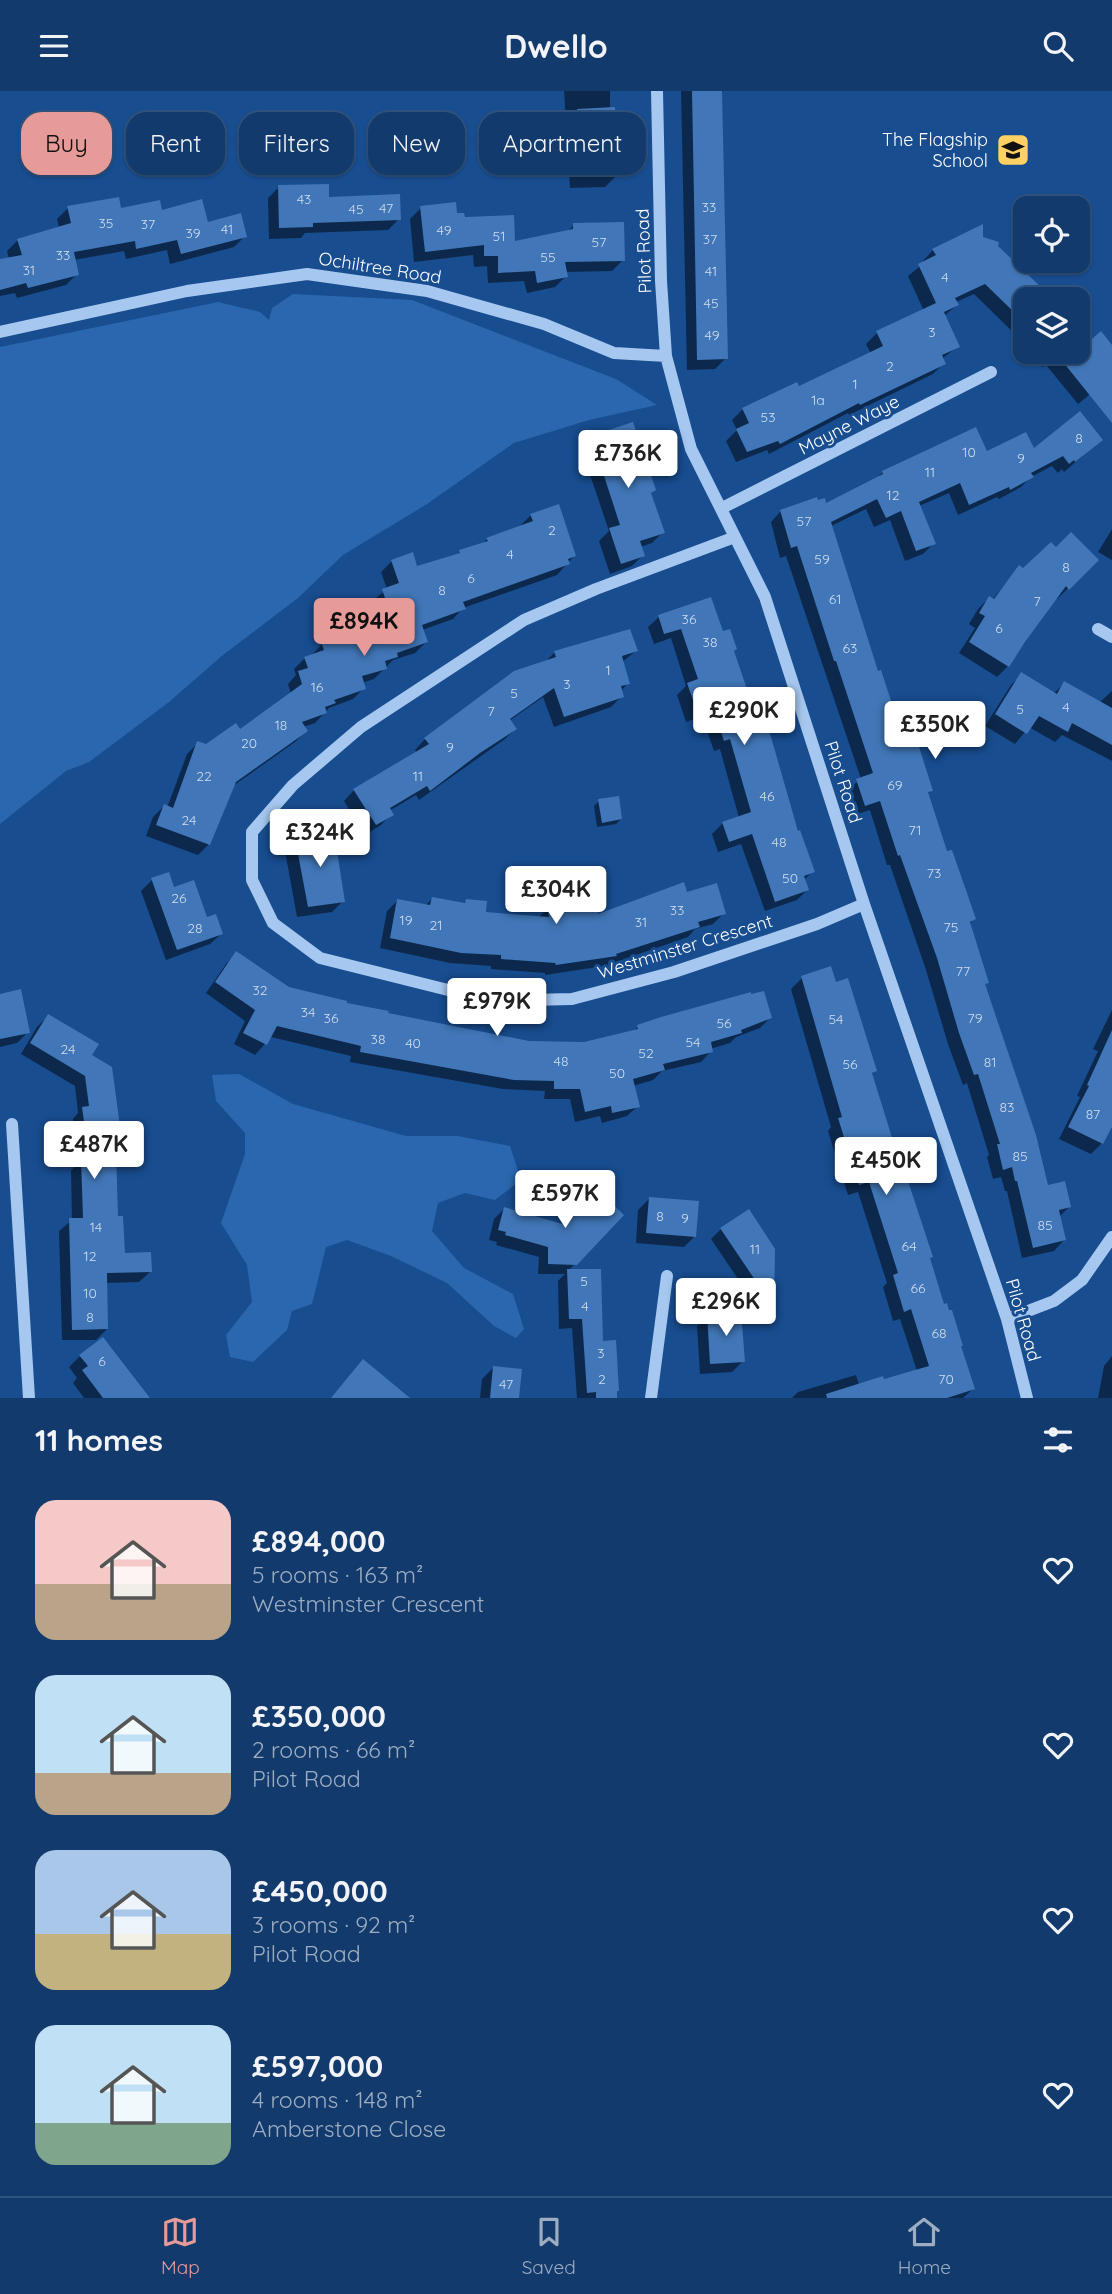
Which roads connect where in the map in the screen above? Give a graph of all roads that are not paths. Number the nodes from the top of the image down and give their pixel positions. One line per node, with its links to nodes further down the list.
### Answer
1 (657, 91): 3 (street, Pilot Road)
2 (0, 333): 3 (street, Ochiltree Road)
3 (666, 356): 5 (street, Pilot Road)
4 (991, 372): 5 (street, Mayne Waye)
5 (722, 508): 6 (street, Pilot Road)
6 (735, 537): 9 (street, Pilot Road); 9 (street, Westminster Crescent)
7 (1098, 629): 8 (street)
8 (1112, 637)
9 (864, 904): 13 (street, Pilot Road)
10 (12, 1124): 14 (street)
11 (1112, 1237): 13 (street)
12 (667, 1276): 15 (street)
13 (1007, 1319): 16 (street, Pilot Road)
14 (29, 1398)
15 (651, 1398)
16 (1027, 1398)

